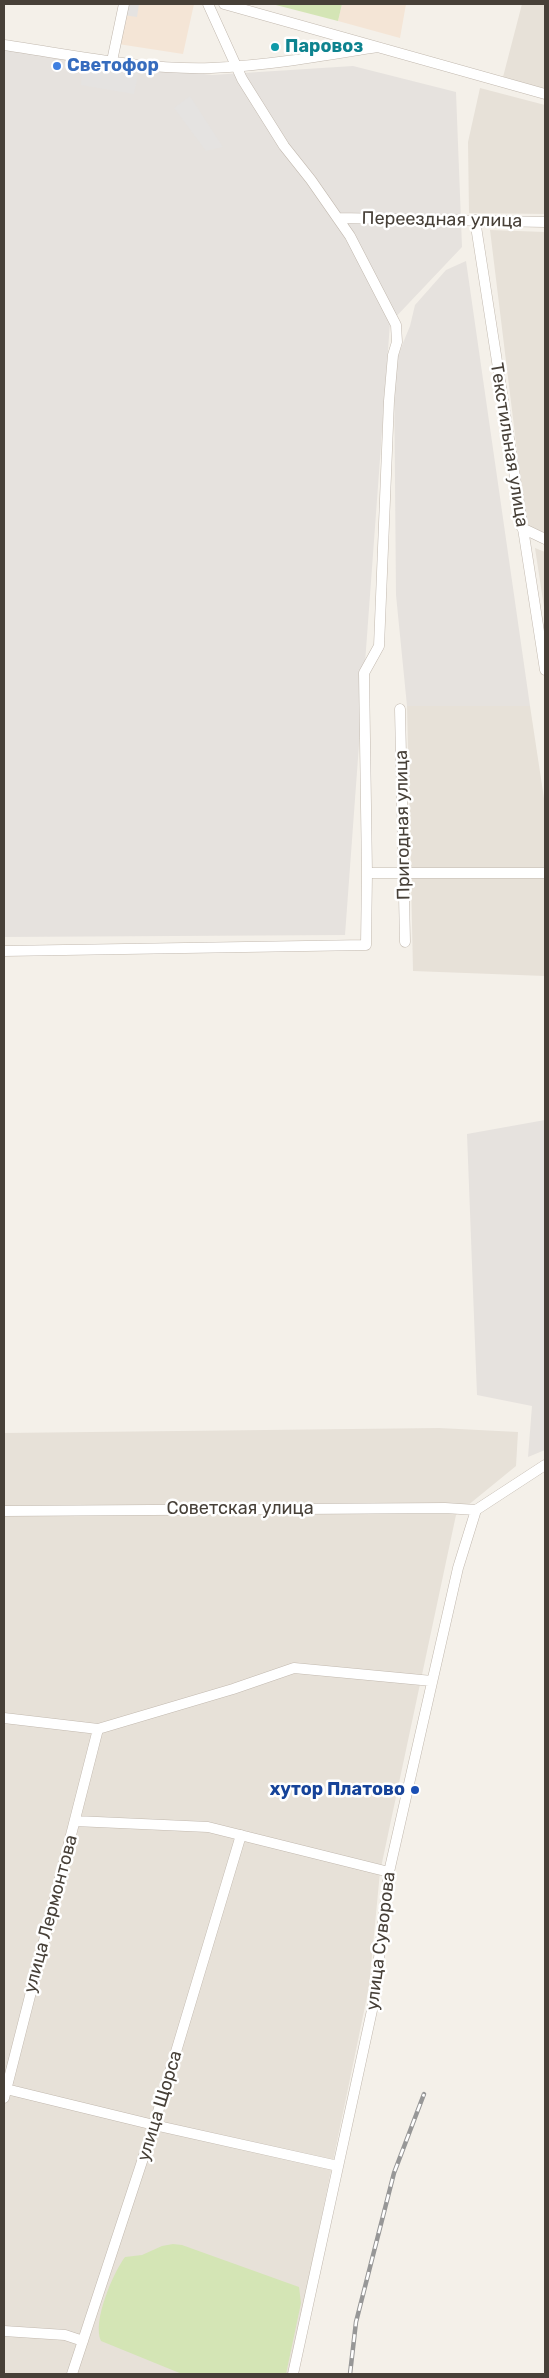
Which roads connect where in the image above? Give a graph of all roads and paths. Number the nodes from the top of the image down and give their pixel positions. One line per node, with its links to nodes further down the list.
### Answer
1 (124, 4): 6 (street)
2 (208, 4): 7 (street)
3 (224, 4): 5 (street)
4 (4, 45): 6 (street)
5 (377, 47): 7 (street); 8 (street)
6 (112, 61): 7 (street)
7 (235, 66): 9 (street)
8 (545, 94)
9 (338, 218): 10 (street, Переездная улица); 16 (street)
10 (475, 220): 11 (street, Переездная улица); 12 (street, Текстильная улица)
11 (545, 222)
12 (522, 528): 13 (street); 14 (street, Текстильная улица)
13 (545, 539)
14 (545, 670)
15 (400, 709): 18 (street, Пригодная улица)
16 (367, 873): 18 (street); 20 (street)
17 (545, 873): 18 (street)
18 (404, 874): 19 (street, Пригодная улица)
19 (405, 942)
20 (4, 951)
21 (545, 1465): 22 (street)
22 (476, 1510): 23 (street, Советская улица); 24 (street, улица Суворова)
23 (4, 1511)
24 (432, 1680): 26 (street); 29 (street, улица Суворова)
25 (4, 1718): 26 (street)
26 (98, 1729): 27 (street, улица Лермонтова)
27 (75, 1821): 28 (street); 30 (street, улица Лермонтова)
28 (241, 1835): 29 (street); 31 (street, улица Щорса)
29 (389, 1872): 32 (street, улица Суворова)
30 (5, 2094): 31 (street)
31 (154, 2125): 32 (street); 34 (street, улица Щорса)
32 (338, 2166): 36 (street, улица Суворова)
33 (4, 2331): 34 (street)
34 (83, 2340): 35 (street, улица Щорса)
35 (72, 2374)
36 (293, 2374)

